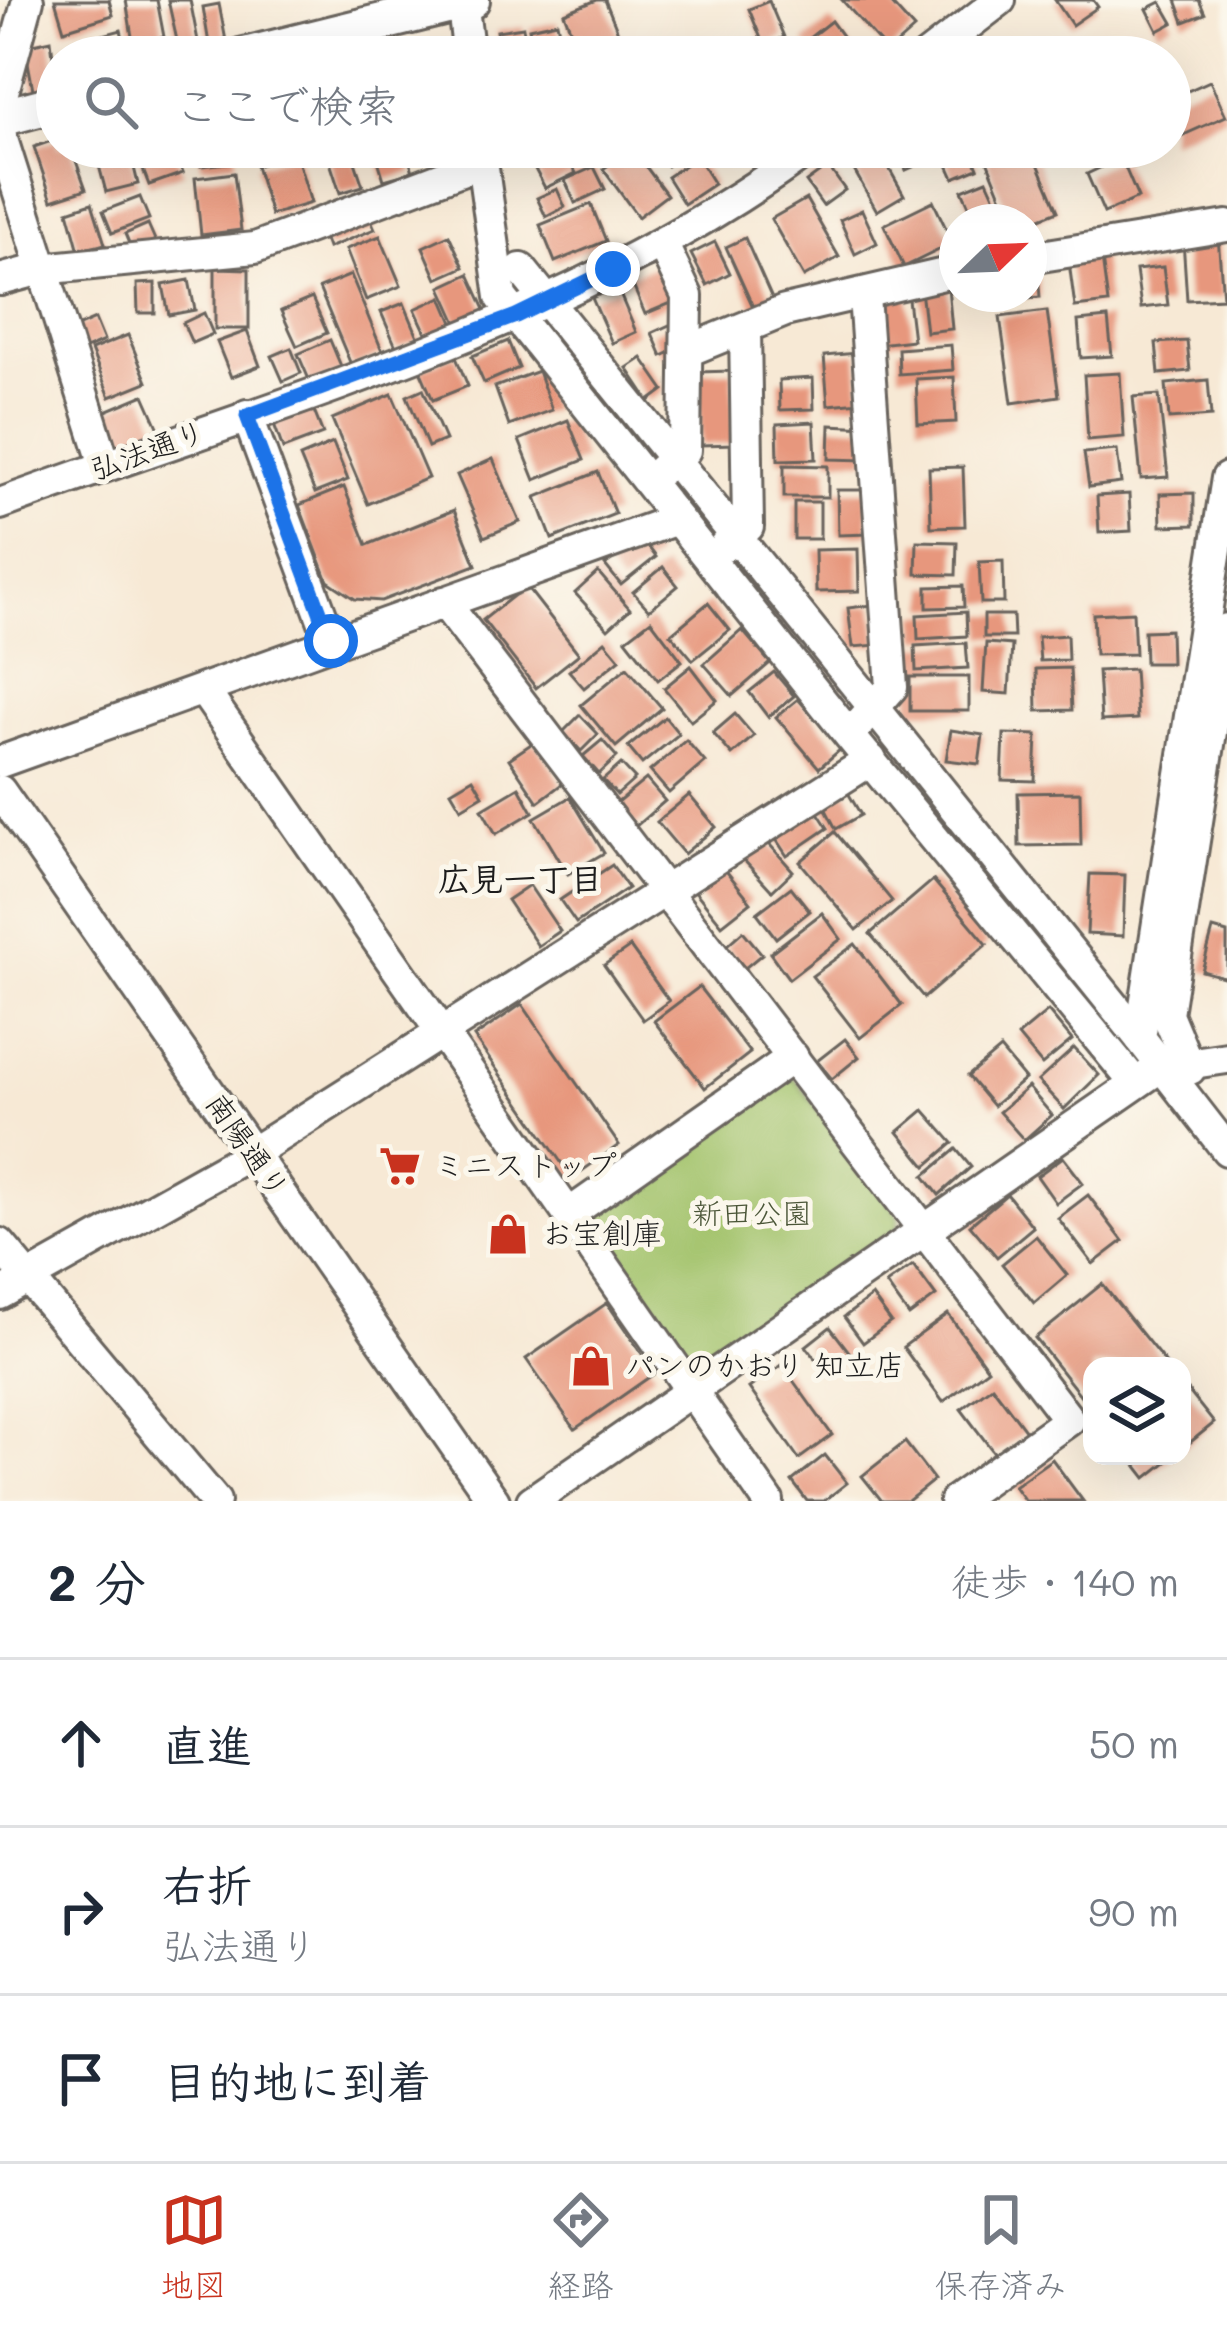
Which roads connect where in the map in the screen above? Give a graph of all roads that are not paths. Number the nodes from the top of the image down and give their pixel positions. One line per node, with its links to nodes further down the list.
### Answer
1 (28, 0): 7 (street)
2 (1000, 0): 6 (street)
3 (465, 1): 4 (main road); 5 (street)
4 (325, 36)
5 (468, 36)
6 (953, 36)
7 (0, 103)
8 (36, 109): 9 (main road)
9 (0, 118)
10 (0, 133): 17 (street)
11 (447, 168): 17 (street)
12 (483, 168): 23 (street)
13 (783, 168): 15 (street, 弘法通り)
14 (1227, 226): 16 (street)
15 (662, 243): 22 (street, 弘法通り); 25 (street)
16 (1047, 255)
17 (41, 269): 20 (street); 28 (street)
18 (521, 269): 22 (street)
19 (939, 275): 21 (street)
20 (0, 280)
21 (864, 296): 24 (street); 39 (street)
22 (548, 303): 23 (street, 弘法通り); 27 (street)
23 (516, 316): 26 (street, 弘法通り); 30 (street)
24 (745, 328): 25 (street); 33 (street)
25 (687, 352): 27 (street)
26 (247, 416): 28 (street, 弘法通り); 37 (street)
27 (673, 460): 30 (street); 33 (street)
28 (105, 466): 31 (street, 弘法通り)
29 (1227, 478): 48 (street)
30 (648, 482): 32 (street)
31 (0, 504)
32 (677, 519): 34 (street); 35 (street)
33 (735, 538): 34 (street); 39 (street)
34 (709, 558): 40 (street)
35 (444, 602): 37 (street); 46 (street)
36 (1227, 628): 45 (street)
37 (331, 641): 38 (street)
38 (204, 691): 42 (street); 47 (street)
39 (874, 707): 40 (street); 48 (street)
40 (849, 735): 41 (street)
41 (871, 760): 46 (street); 52 (street)
42 (0, 762)
43 (1227, 783): 45 (street)
44 (0, 791): 55 (street, 南陽通り)
45 (1199, 803): 51 (street)
46 (665, 887): 47 (street); 49 (street)
47 (439, 1030): 55 (street); 56 (street)
48 (1140, 1038): 51 (street)
49 (793, 1057): 56 (street); 57 (street)
50 (1227, 1058): 51 (street)
51 (1176, 1061): 52 (street); 53 (street); 54 (street)
52 (1135, 1083): 57 (street)
53 (1227, 1118)
54 (1227, 1150)
55 (252, 1153): 59 (street); 63 (street, 南陽通り)
56 (568, 1214): 61 (street)
57 (922, 1230): 61 (street); 66 (street)
58 (0, 1244): 59 (street)
59 (30, 1280): 60 (street); 62 (street)
60 (0, 1294)
61 (690, 1390): 64 (street); 65 (street)
62 (215, 1501)
63 (494, 1501)
64 (532, 1501)
65 (768, 1501)
66 (955, 1501)

